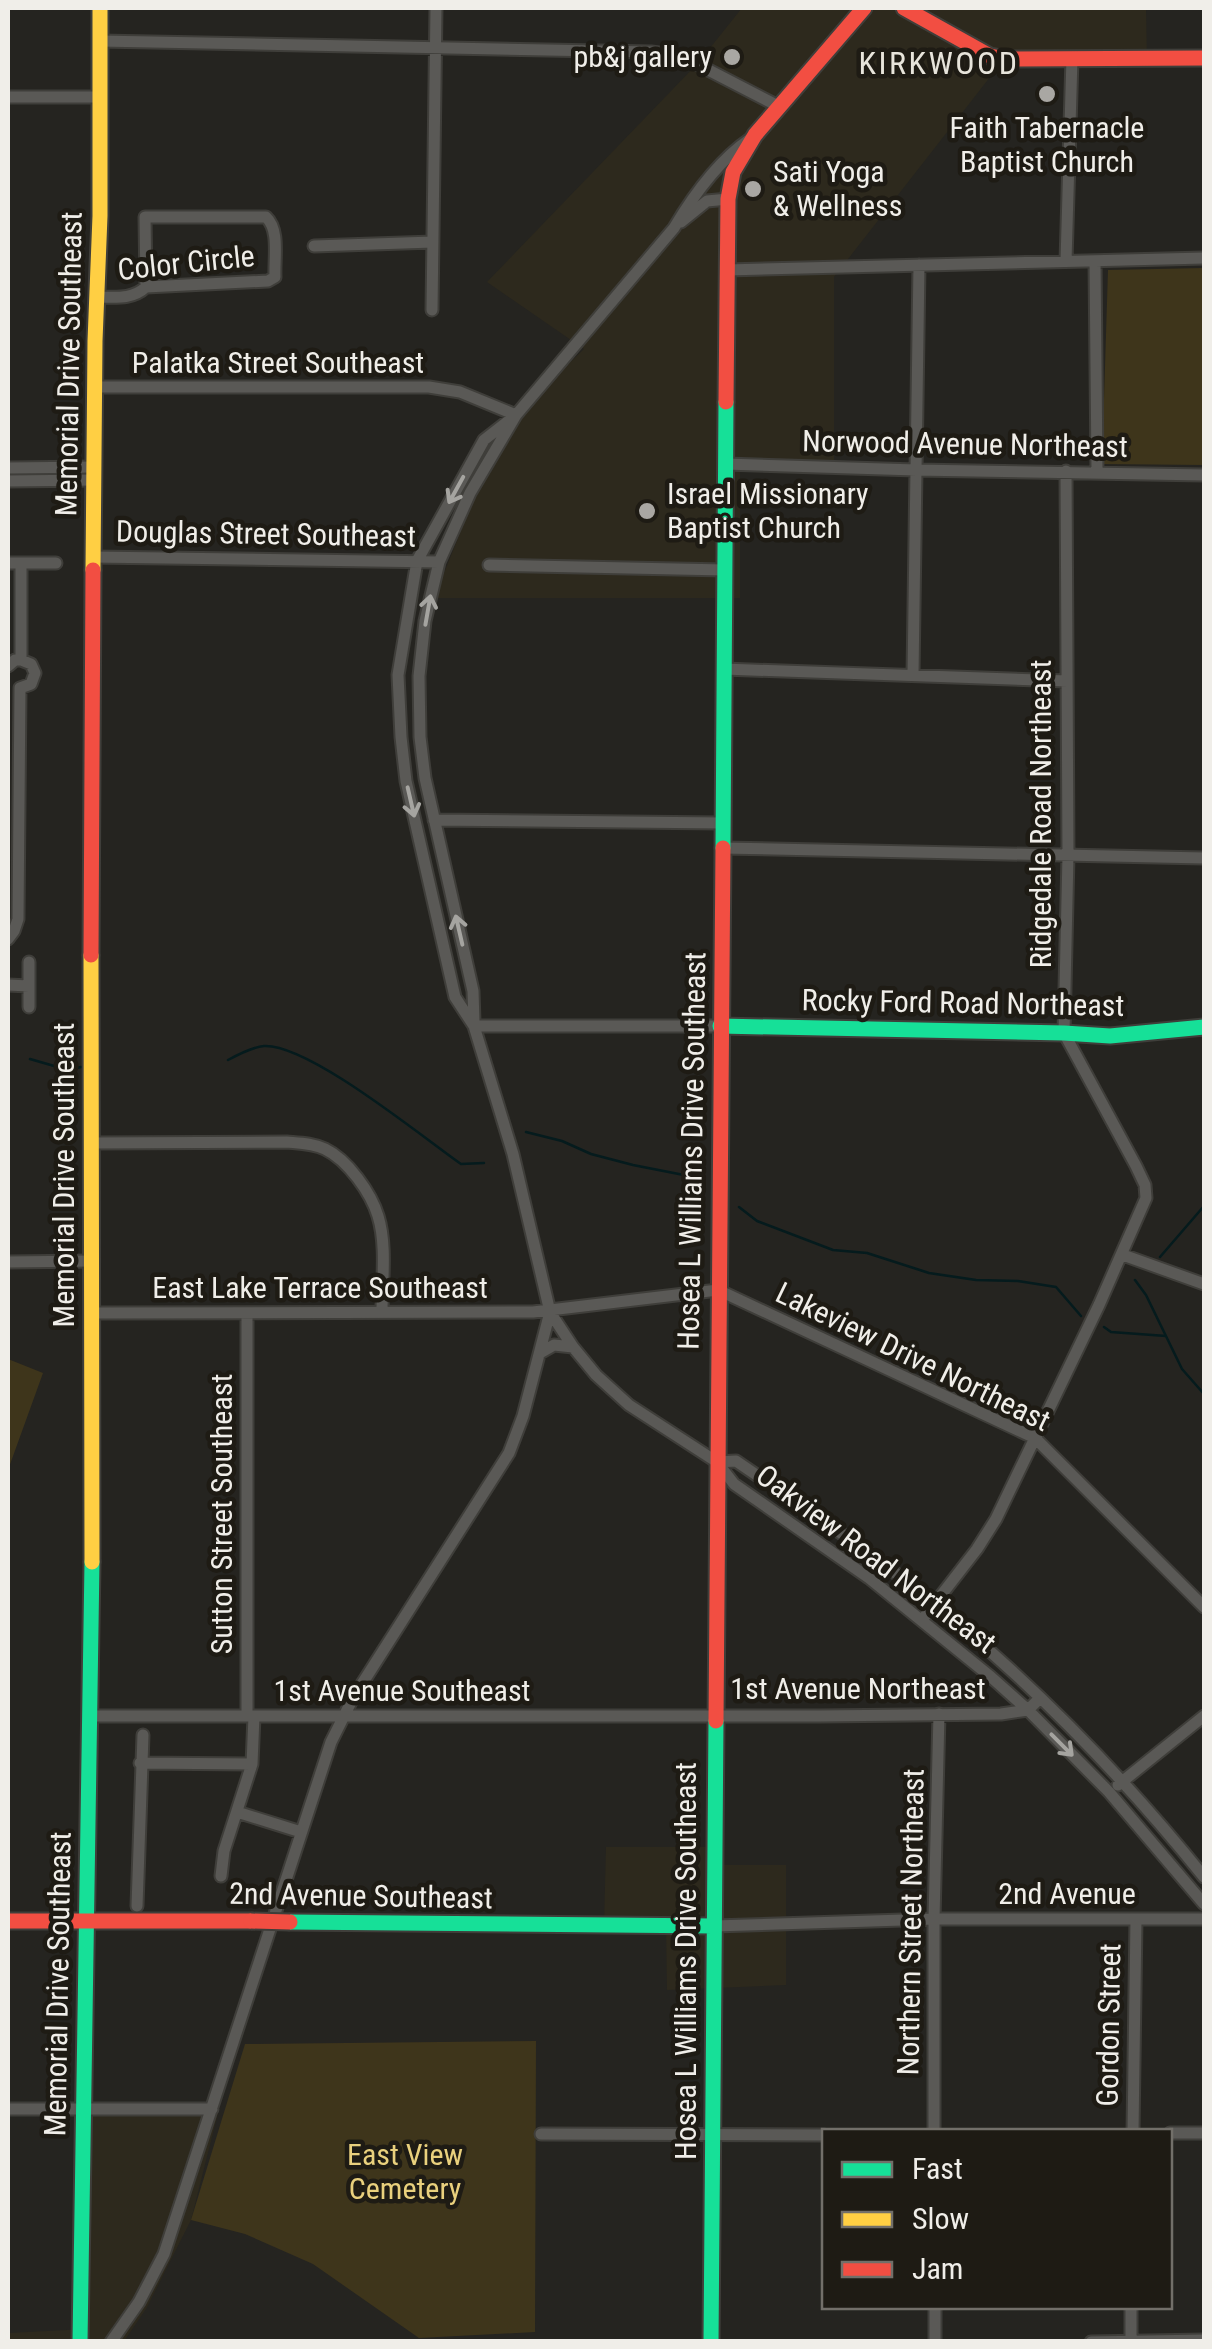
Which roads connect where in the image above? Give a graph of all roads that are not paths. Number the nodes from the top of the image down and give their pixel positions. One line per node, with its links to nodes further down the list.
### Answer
1 (100, 8): 5 (street, Memorial Drive Southeast)
2 (436, 8): 6 (street)
3 (864, 8): 11 (street, Hosea L Williams Drive Southeast)
4 (904, 8): 7 (street)
5 (100, 41): 6 (street); 10 (street, Memorial Drive Southeast)
6 (435, 48): 11 (street); 15 (street)
7 (1072, 58): 8 (street); 19 (street)
8 (1204, 58)
9 (8, 97): 10 (street)
10 (100, 97): 23 (street, Memorial Drive Southeast)
11 (780, 107): 12 (street, Hosea L Williams Drive Southeast)
12 (755, 135): 13 (street, Hosea L Williams Drive Southeast); 14 (street)
13 (728, 199): 14 (street); 21 (street, Hosea L Williams Drive Southeast)
14 (674, 228): 26 (street)
15 (433, 242): 16 (street); 24 (street)
16 (314, 246)
17 (1204, 258): 18 (street)
18 (1095, 260): 19 (street); 31 (street)
19 (1066, 261): 20 (street)
20 (919, 265): 21 (street); 29 (street)
21 (727, 270): 27 (street, Hosea L Williams Drive Southeast)
22 (146, 287): 22 (street, Color Circle); 23 (street, Color Circle)
23 (97, 296): 25 (street, Memorial Drive Southeast)
24 (432, 310)
25 (96, 387): 26 (street, Palatka Street Southeast); 32 (street, Memorial Drive Southeast)
26 (516, 415): 36 (street, one-way to 36); 37 (street)
27 (726, 464): 29 (street, Norwood Avenue Northeast); 41 (street, Hosea L Williams Drive Southeast)
28 (8, 468): 32 (street)
29 (916, 470): 30 (street, Norwood Avenue Northeast); 45 (street)
30 (1066, 471): 31 (street, Norwood Avenue Northeast); 46 (street, Ridgedale Road Northeast)
31 (1097, 471): 33 (street, Norwood Avenue Northeast)
32 (94, 474): 34 (street); 35 (street, Memorial Drive Southeast)
33 (1204, 474)
34 (8, 481)
35 (94, 557): 36 (street, Douglas Street Southeast); 63 (street, Memorial Drive Southeast)
36 (416, 561): 37 (street, Douglas Street Southeast); 59 (street, one-way to 59)
37 (439, 562): 49 (street, one-way to 37)
38 (14, 563): 39 (street); 42 (street)
39 (56, 563)
40 (489, 565): 41 (street)
41 (724, 570): 44 (street, Hosea L Williams Drive Southeast)
42 (20, 660): 43 (street); 48 (street)
43 (8, 666)
44 (724, 670): 45 (street); 50 (street, Hosea L Williams Drive Southeast)
45 (912, 675): 46 (street)
46 (1067, 680): 52 (street, Ridgedale Road Northeast)
47 (8, 681): 48 (street)
48 (20, 688): 54 (street)
49 (434, 820): 50 (street); 59 (street, one-way to 49)
50 (722, 823): 51 (street, Hosea L Williams Drive Southeast)
51 (722, 848): 52 (street); 60 (street, Hosea L Williams Drive Southeast)
52 (1068, 855): 53 (street); 62 (street, Ridgedale Road Northeast)
53 (1204, 858)
54 (8, 939)
55 (28, 962): 57 (street)
56 (8, 986): 57 (street)
57 (28, 986): 58 (street)
58 (28, 1007)
59 (474, 1026): 60 (street); 70 (street)
60 (720, 1026): 62 (street, Rocky Ford Road Northeast); 68 (street, Hosea L Williams Drive Southeast)
61 (1204, 1027): 62 (street, Rocky Ford Road Northeast)
62 (1064, 1033): 64 (street, Ridgedale Road Northeast)
63 (91, 1143): 65 (street, Memorial Drive Southeast); 69 (street)
64 (1122, 1255): 67 (street); 75 (street, Ridgedale Road Northeast)
65 (92, 1261): 66 (street); 71 (street, Memorial Drive Southeast)
66 (8, 1262)
67 (1204, 1284)
68 (718, 1290): 70 (street, East Lake Terrace Southeast); 75 (street, Lakeview Drive Northeast); 76 (street, Hosea L Williams Drive Southeast)
69 (382, 1311): 70 (street, East Lake Terrace Southeast); 72 (street, East Lake Terrace Southeast)
70 (550, 1312): 73 (street); 74 (street)
71 (90, 1313): 72 (street, East Lake Terrace Southeast); 84 (street, Memorial Drive Southeast)
72 (247, 1313): 85 (street, Sutton Street Southeast)
73 (574, 1347): 74 (street); 76 (street)
74 (540, 1353): 87 (street)
75 (1035, 1438): 77 (street, Ridgedale Road Northeast); 78 (street, Lakeview Drive Northeast)
76 (716, 1462): 77 (street, Oakview Road Northeast); 79 (street, Oakview Road Northeast); 83 (street, Hosea L Williams Drive Southeast)
77 (934, 1605): 79 (street, Ridgedale Road Northeast); 80 (street, Oakview Road Northeast)
78 (1204, 1607)
79 (922, 1620): 81 (street, Oakview Road Northeast)
80 (1040, 1698): 81 (street); 91 (street, Oakview Road Northeast)
81 (1028, 1710): 82 (street, 1st Avenue Northeast); 92 (street, Oakview Road Northeast, one-way to 92)
82 (939, 1714): 83 (street, 1st Avenue Northeast); 99 (street, Northern Street Northeast)
83 (715, 1715): 87 (street, 1st Avenue Southeast); 104 (street, Hosea L Williams Drive Southeast)
84 (89, 1716): 85 (street, 1st Avenue Southeast); 103 (street, Memorial Drive Southeast)
85 (250, 1716): 87 (street, 1st Avenue Southeast); 90 (street, Sutton Street Southeast)
86 (1204, 1716): 91 (street)
87 (342, 1717): 94 (street)
88 (143, 1735): 89 (street)
89 (140, 1763): 90 (street); 98 (street)
90 (252, 1764): 93 (street, Sutton Street Southeast)
91 (1123, 1780): 92 (street); 96 (street, Oakview Road Northeast)
92 (1109, 1792): 97 (street, Oakview Road Northeast)
93 (237, 1812): 94 (street); 95 (street, Sutton Street Southeast)
94 (301, 1832): 107 (street)
95 (221, 1876)
96 (1204, 1876)
97 (1204, 1904)
98 (137, 1906)
99 (934, 1919): 101 (street, 2nd Avenue); 104 (street, 2nd Avenue); 108 (street, Northern Street Northeast)
100 (1203, 1919): 101 (street, 2nd Avenue)
101 (1136, 1920): 109 (street, Gordon Street)
102 (8, 1921): 103 (street, 2nd Avenue Southeast)
103 (86, 1921): 104 (street, 2nd Avenue Southeast, bridge); 106 (street, Memorial Drive Southeast)
104 (714, 1926): 114 (street, Hosea L Williams Drive Southeast)
105 (8, 2109): 106 (street)
106 (84, 2109): 107 (street); 119 (street, Memorial Drive Southeast)
107 (212, 2110): 120 (street)
108 (934, 2129)
109 (1133, 2129)
110 (1172, 2133): 111 (street)
111 (1204, 2133)
112 (541, 2134): 114 (street)
113 (822, 2135): 114 (street)
114 (712, 2136): 121 (street, Hosea L Williams Drive Southeast)
115 (935, 2309): 122 (street)
116 (1131, 2309): 118 (street)
117 (1204, 2340): 118 (street)
118 (1131, 2341): 123 (street)
119 (80, 2342)
120 (111, 2342)
121 (711, 2342)
122 (936, 2342)
123 (1091, 2342)

